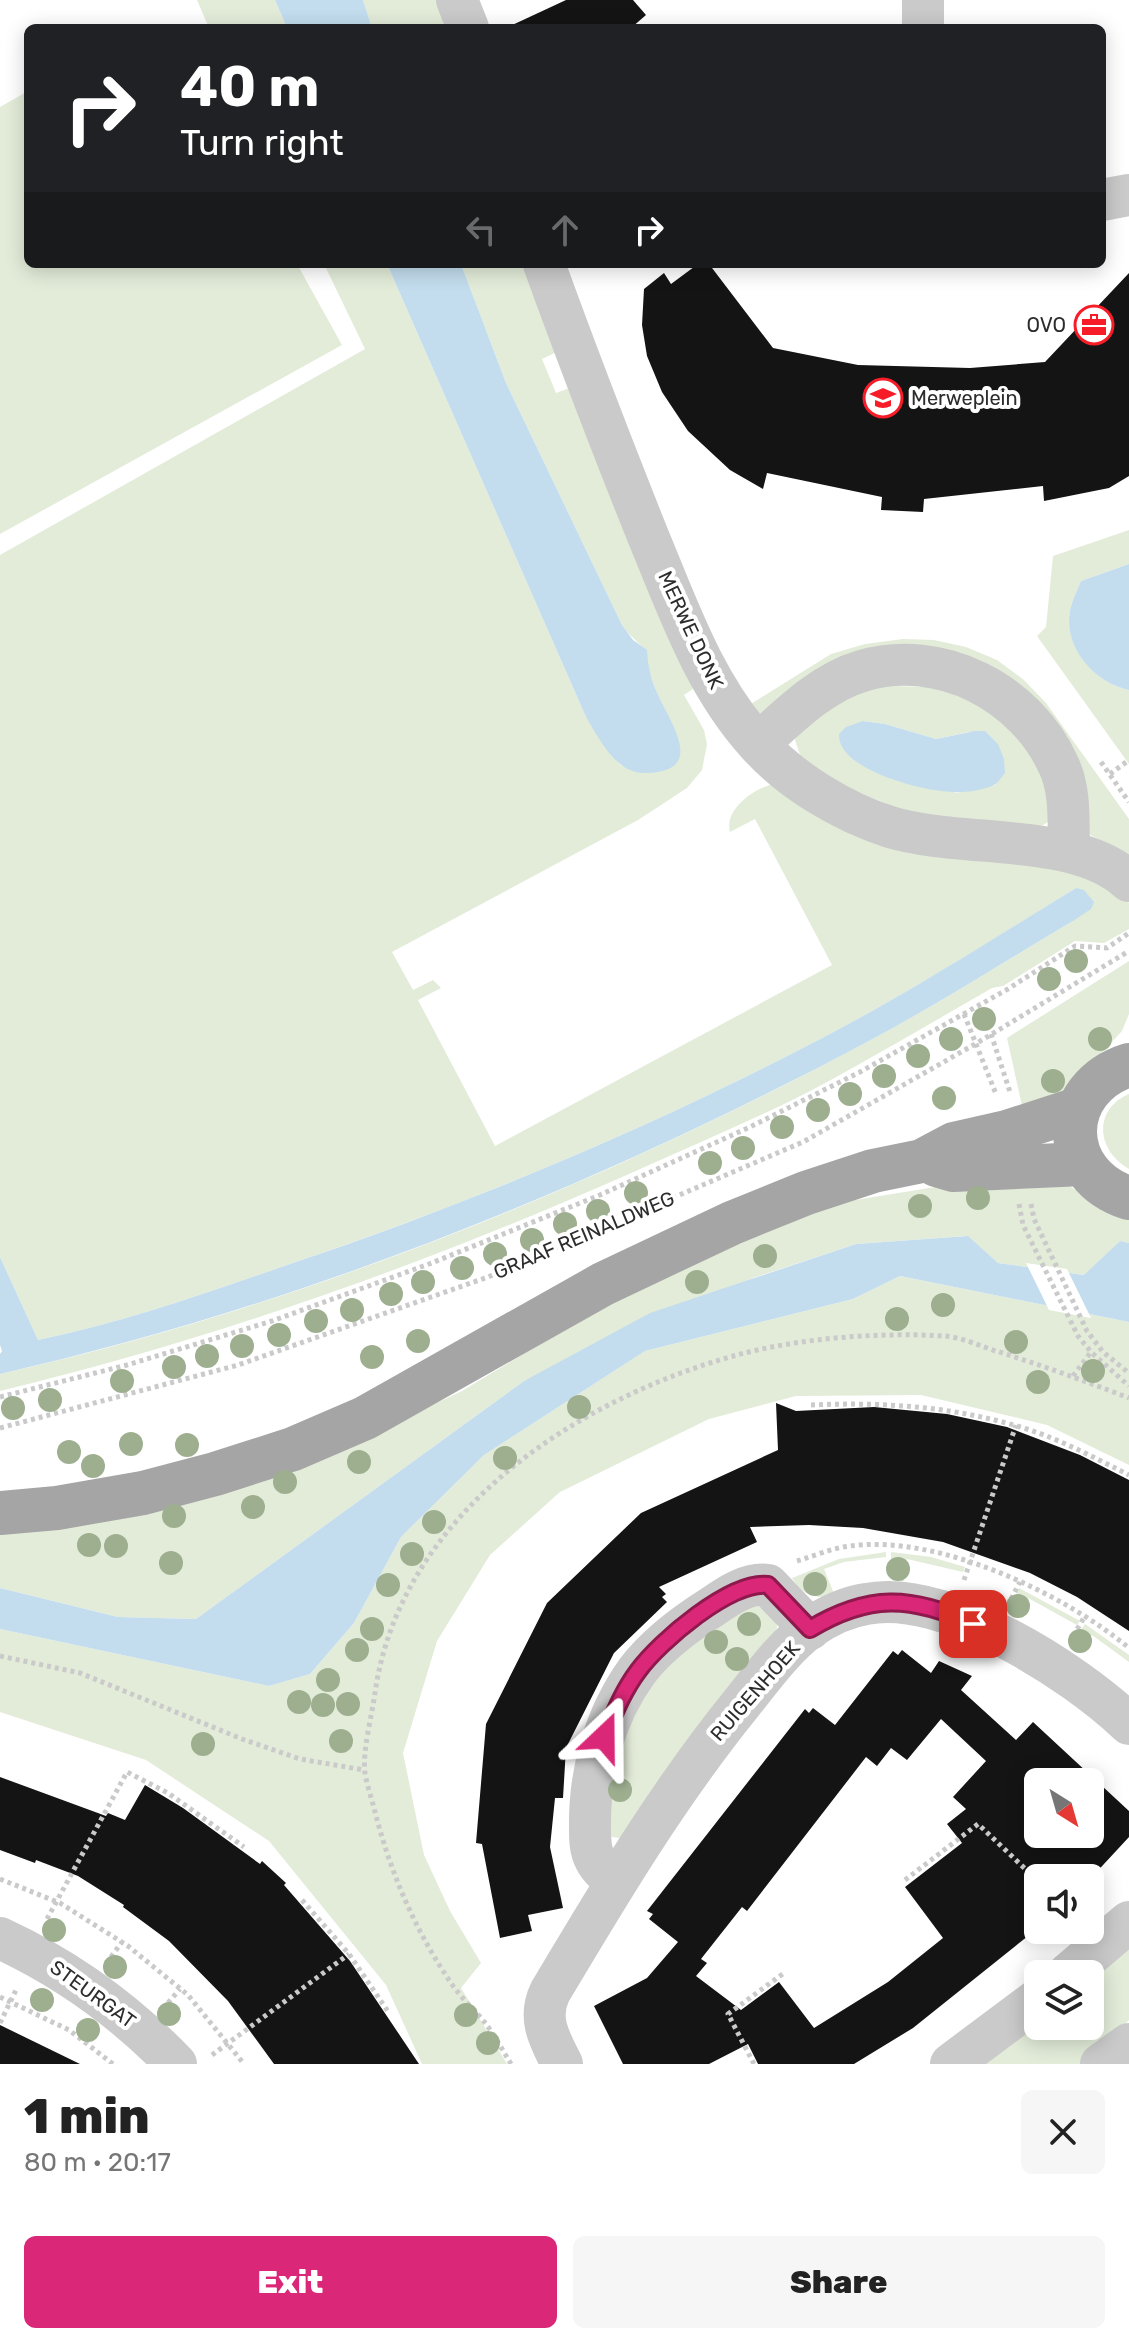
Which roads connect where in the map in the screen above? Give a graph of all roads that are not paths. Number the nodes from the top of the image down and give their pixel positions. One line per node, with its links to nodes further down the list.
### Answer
1 (457, 0): 3 (street)
2 (923, 0): 4 (street)
3 (466, 24)
4 (923, 24)
5 (1129, 195): 6 (street)
6 (1106, 199)
7 (546, 268): 8 (street, MERWE DONK)
8 (758, 744): 9 (street, MERWE DONK); 9 (street)
9 (1069, 850): 10 (street, MERWE DONK)
10 (1129, 881)
11 (1129, 1063): 12 (main road)
12 (1078, 1109): 13 (main road); 14 (main road)
13 (922, 1161): 14 (main road); 16 (main road)
14 (1083, 1164): 15 (main road)
15 (1129, 1198)
16 (0, 1513)
17 (810, 1629): 18 (street, RUIGENHOEK); 19 (street, RUIGENHOEK); 19 (street)
18 (1129, 1724)
19 (615, 1881): 26 (street, RUIGENHOEK)
20 (1129, 1922): 22 (street)
21 (14, 1945): 25 (street, STEURGAT)
22 (1084, 1960)
23 (1024, 2009): 27 (street)
24 (1129, 2044): 28 (street)
25 (193, 2060)
26 (562, 2064)
27 (951, 2064)
28 (1101, 2064)

